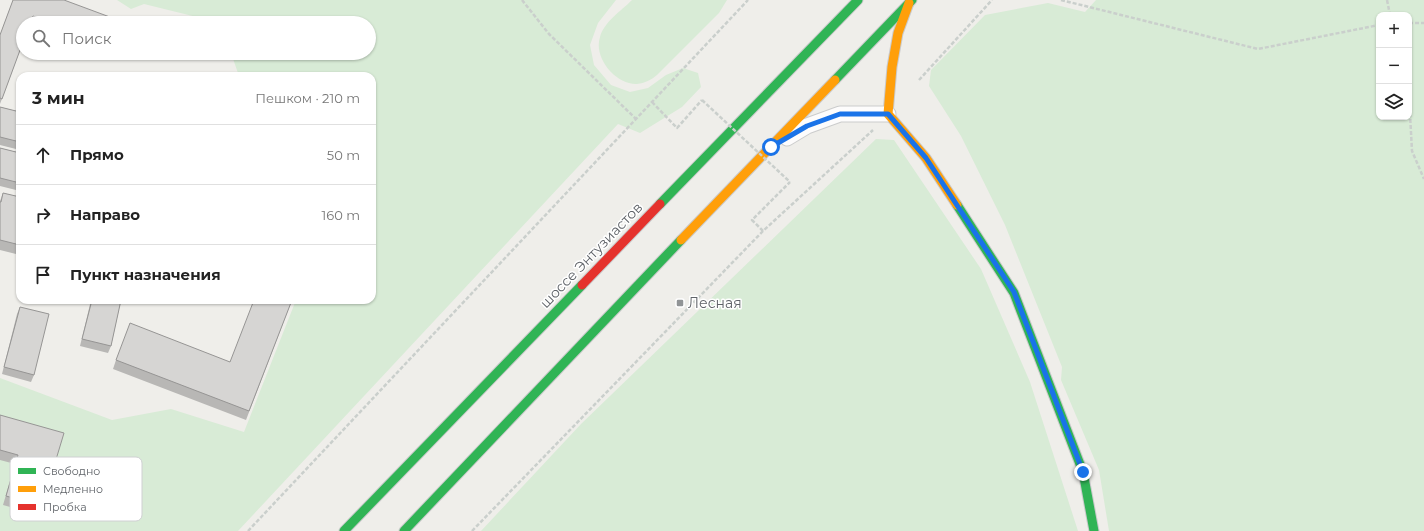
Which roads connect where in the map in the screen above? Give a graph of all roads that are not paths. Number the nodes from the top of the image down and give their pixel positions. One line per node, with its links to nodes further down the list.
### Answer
1 (911, 1): 3 (main road); 4 (main road)
2 (853, 2): 5 (main road, шоссе Энтузиастов)
3 (888, 114): 4 (street); 7 (main road)
4 (771, 147): 6 (main road)
5 (344, 531)
6 (404, 531)
7 (1094, 531)

